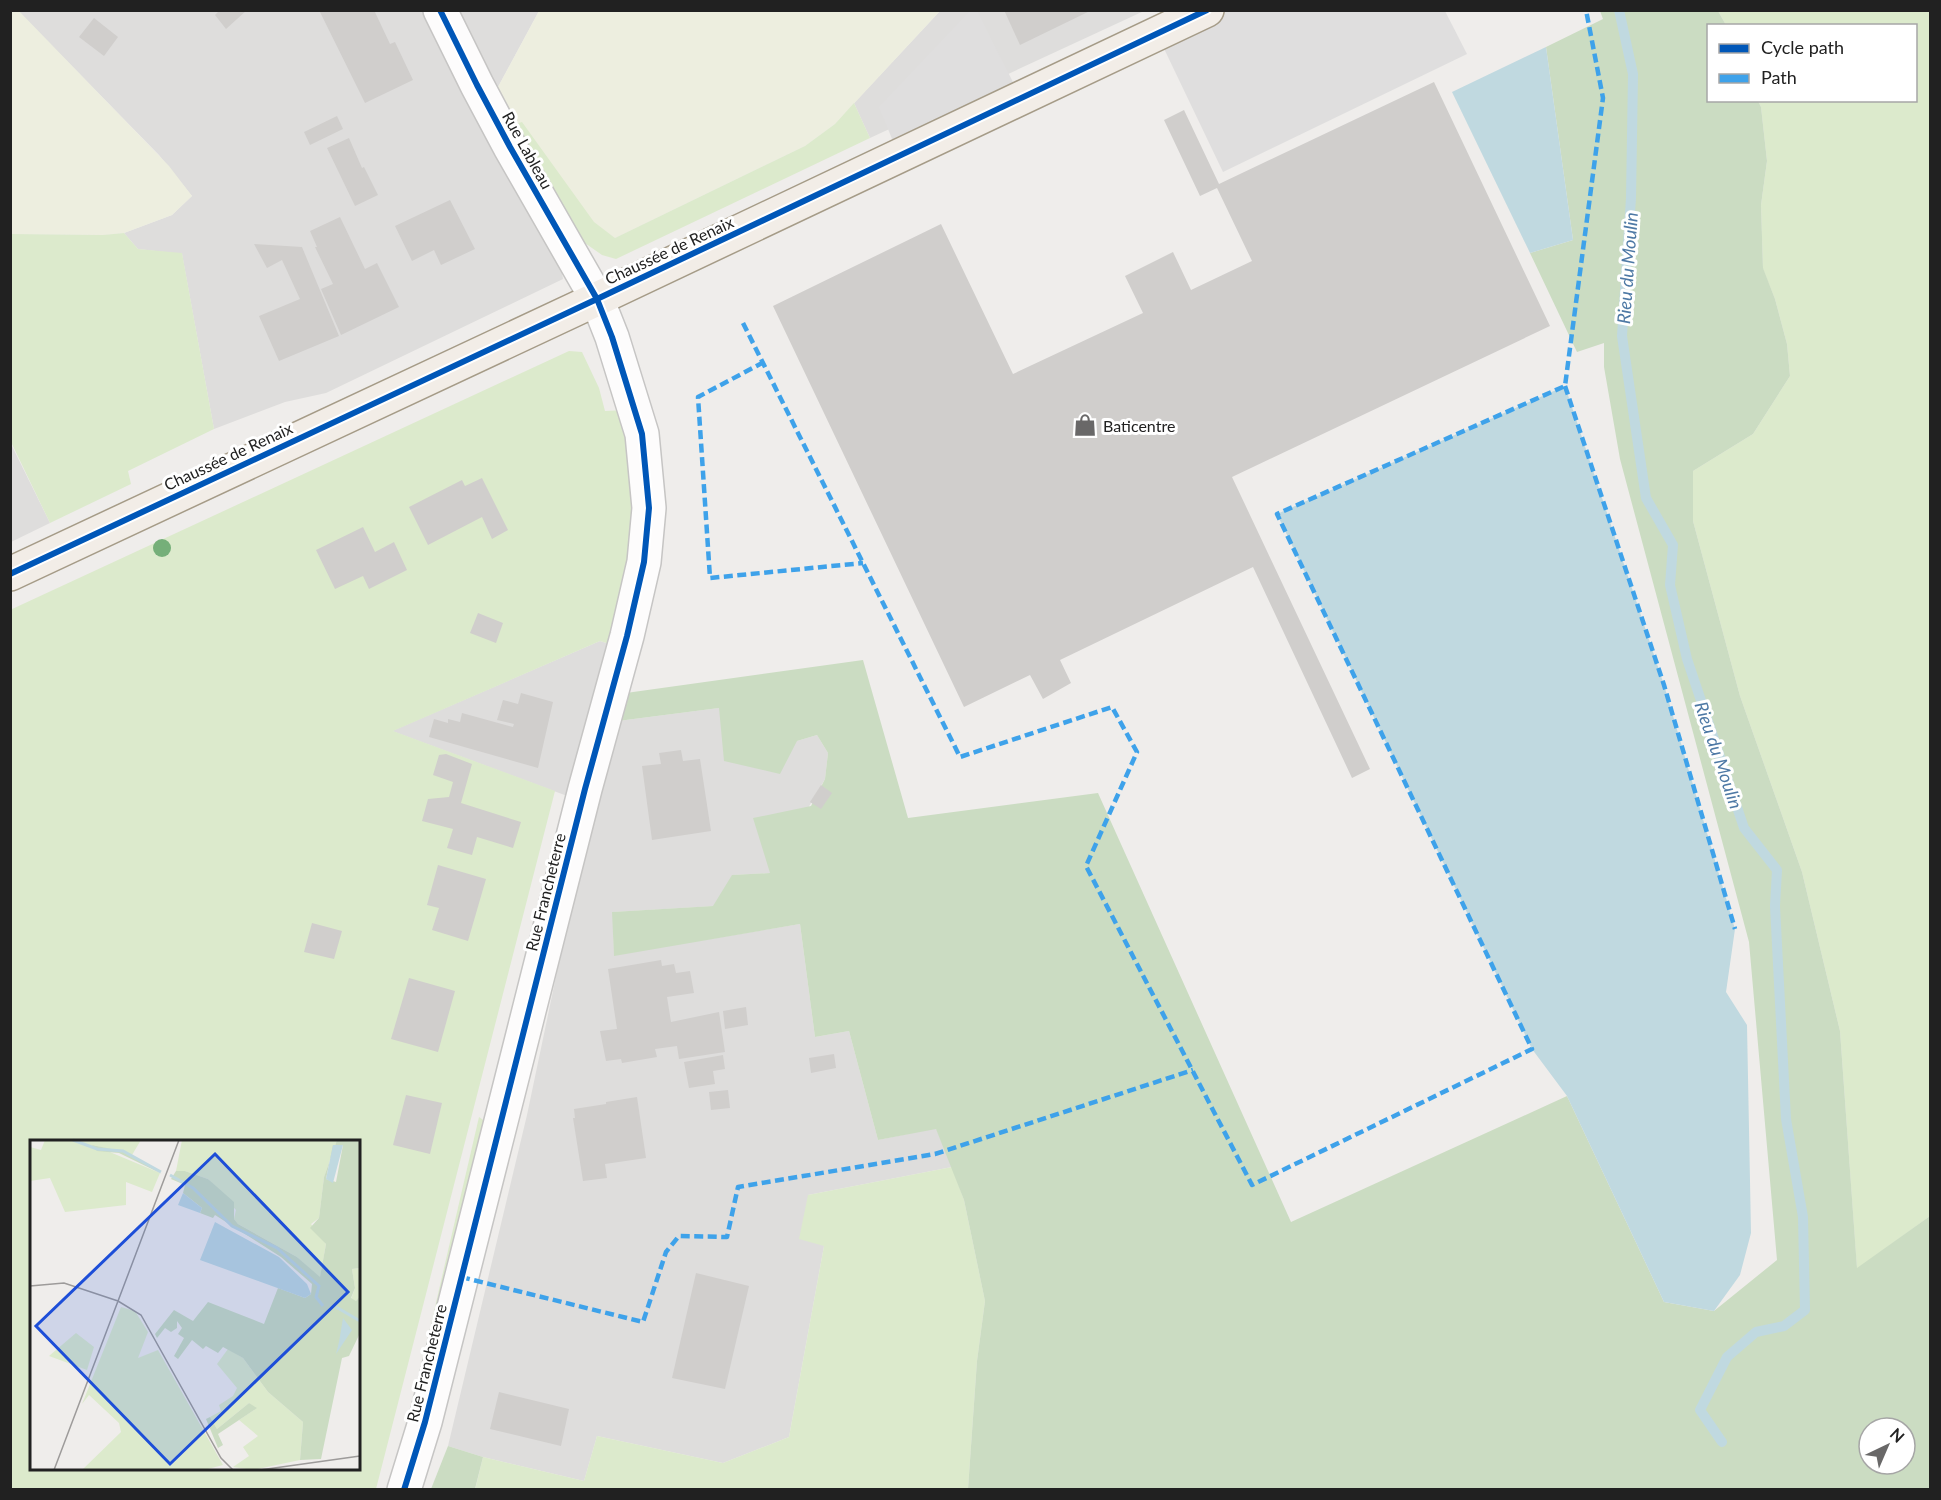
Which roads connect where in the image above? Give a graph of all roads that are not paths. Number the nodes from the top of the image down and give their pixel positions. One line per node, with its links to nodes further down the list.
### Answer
1 (440, 10): 3 (street, Rue Lableau)
2 (1207, 10): 3 (main road, Chaussée de Renaix)
3 (597, 299): 4 (main road, Chaussée de Renaix); 5 (street, Rue Francheterre)
4 (10, 574)
5 (404, 1490)

